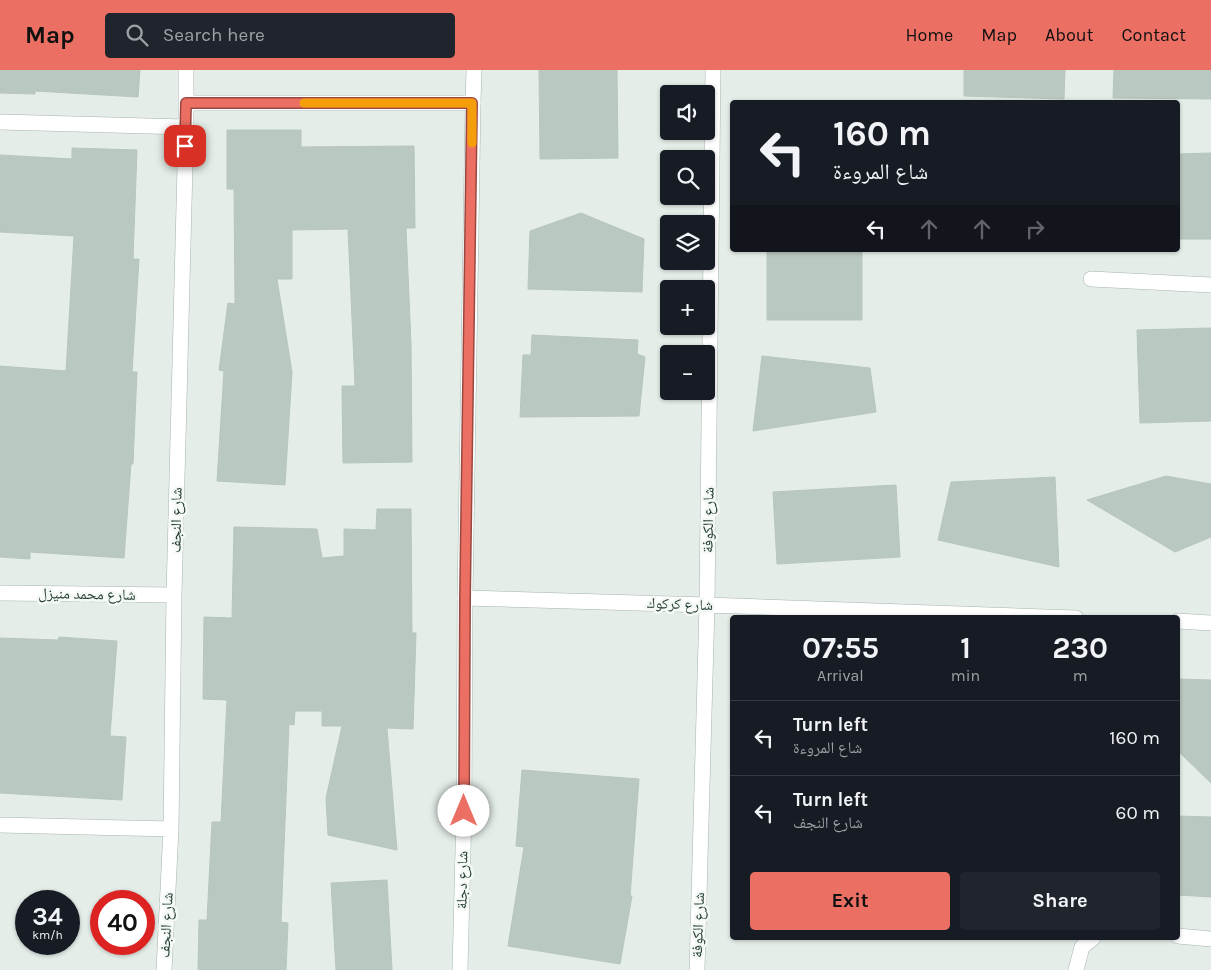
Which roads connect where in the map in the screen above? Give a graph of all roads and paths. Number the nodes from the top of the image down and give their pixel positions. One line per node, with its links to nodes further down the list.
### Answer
1 (186, 70): 4 (street, شارع النجف)
2 (474, 70): 5 (street, شارع دجلة)
3 (713, 70): 13 (street, شارع الكوفة)
4 (186, 103): 5 (street); 7 (street, شارع النجف)
5 (472, 103): 12 (street, شارع دجلة)
6 (0, 122): 7 (street)
7 (186, 127): 11 (street, شارع النجف)
8 (1091, 279): 9 (street)
9 (1211, 285)
10 (0, 593): 11 (street, شارع محمد منيزل)
11 (174, 595): 18 (street, شارع النجف)
12 (465, 598): 13 (street, شارع كركوك); 23 (street, شارع دجلة)
13 (707, 605): 14 (street, شارع كركوك); 24 (street, شارع الكوفة)
14 (991, 615)
15 (1180, 621): 16 (street)
16 (1211, 622)
17 (0, 826): 18 (street)
18 (171, 829): 22 (street, شارع النجف)
19 (1180, 936): 20 (street)
20 (1211, 939)
21 (1091, 940): 25 (street)
22 (164, 970)
23 (460, 970)
24 (697, 970)
25 (1076, 970)

